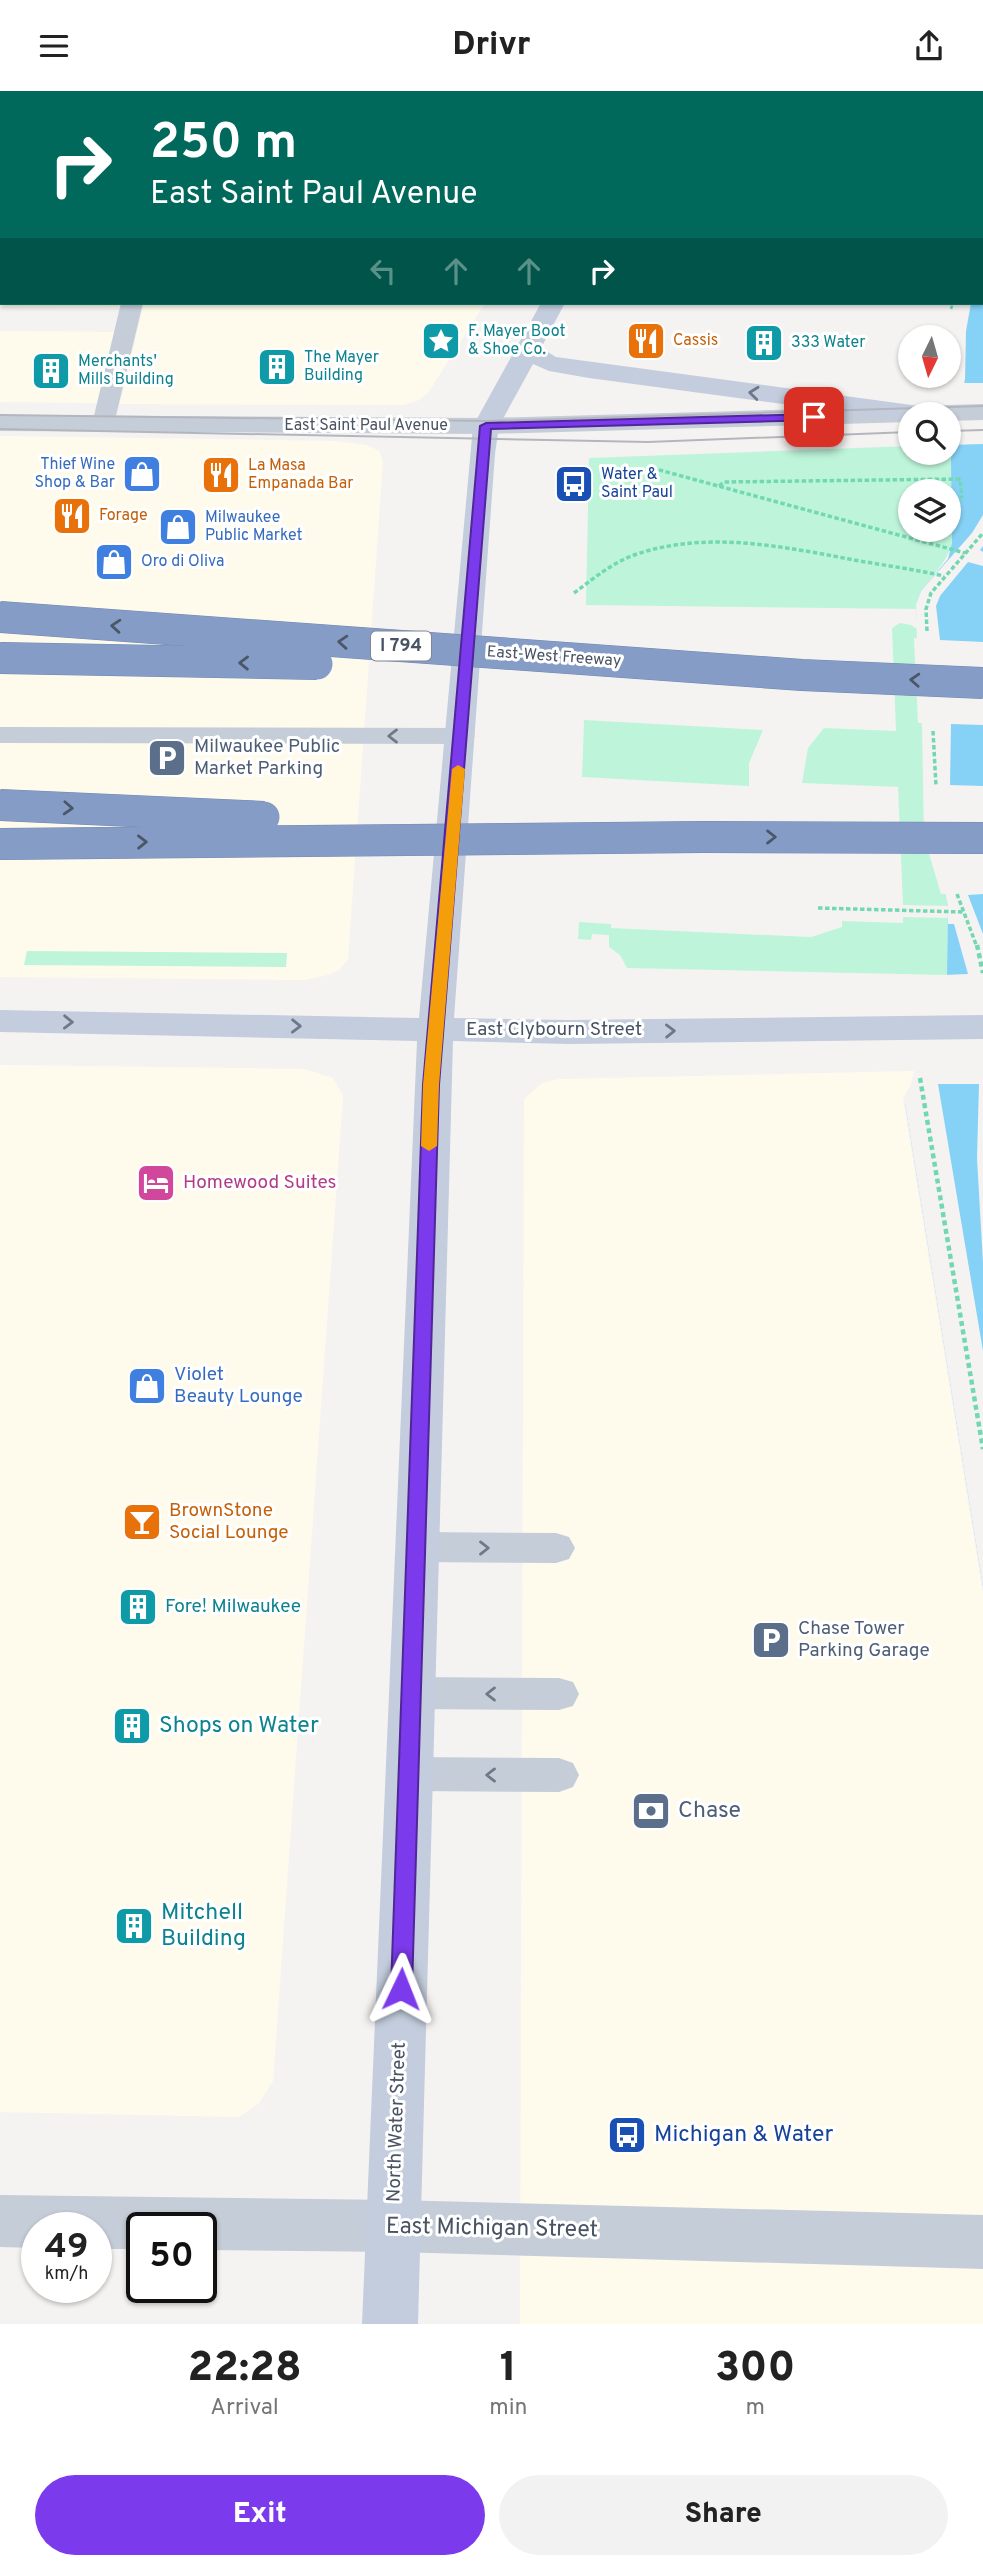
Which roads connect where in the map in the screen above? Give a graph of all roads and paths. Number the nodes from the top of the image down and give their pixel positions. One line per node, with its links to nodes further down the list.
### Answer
1 (132, 305): 11 (lane)
2 (552, 305): 5 (main road, North Water Street)
3 (952, 305): 4 (path)
4 (951, 309)
5 (527, 350): 6 (main road, one-way to 5); 12 (main road, North Water Street)
6 (898, 411)
7 (983, 412): 8 (street, East Saint Paul Avenue)
8 (961, 413)
9 (898, 415): 12 (street, East Saint Paul Avenue)
10 (0, 423): 11 (street, East Saint Paul Avenue)
11 (103, 424): 12 (street, East Saint Paul Avenue)
12 (486, 426): 27 (main road, North Water Street)
13 (646, 467): 14 (path)
14 (718, 487): 15 (path); 17 (path)
15 (962, 498)
16 (983, 533): 17 (path)
17 (965, 553): 18 (path)
18 (944, 576): 19 (path); 21 (path)
19 (574, 593)
20 (0, 617): 23 (highway, East-West Freeway / I 794, one-way to 20, bridge)
21 (928, 639)
22 (0, 658): 23 (highway, one-way to 22, bridge)
23 (802, 675): 24 (highway, East-West Freeway / I 794, one-way to 23, bridge)
24 (983, 683)
25 (932, 723): 28 (path)
26 (0, 735): 27 (lane, one-way to 26)
27 (461, 736): 39 (main road, North Water Street)
28 (936, 786)
29 (0, 805): 30 (highway, one-way to 30, bridge)
30 (703, 837): 31 (highway, one-way to 31, bridge); 32 (highway, one-way to 30, bridge)
31 (983, 838)
32 (0, 844)
33 (957, 894): 35 (path)
34 (818, 908): 35 (path)
35 (963, 912): 36 (path)
36 (983, 973)
37 (0, 1021): 39 (main road, East Clybourn Street, one-way to 39)
38 (983, 1027): 39 (main road, East Clybourn Street, one-way to 38)
39 (436, 1029): 42 (main road, North Water Street)
40 (921, 1081): 41 (path)
41 (983, 1449)
42 (416, 1547): 43 (lane, one-way to 43); 44 (main road, North Water Street)
43 (556, 1548)
44 (411, 1693): 45 (lane, one-way to 44); 46 (main road, North Water Street)
45 (559, 1694)
46 (408, 1774): 47 (lane, one-way to 46); 49 (main road, North Water Street)
47 (559, 1775)
48 (0, 2221): 49 (street, East Michigan Street)
49 (394, 2226): 50 (street, East Michigan Street); 51 (main road, North Water Street)
50 (983, 2242)
51 (390, 2324)

